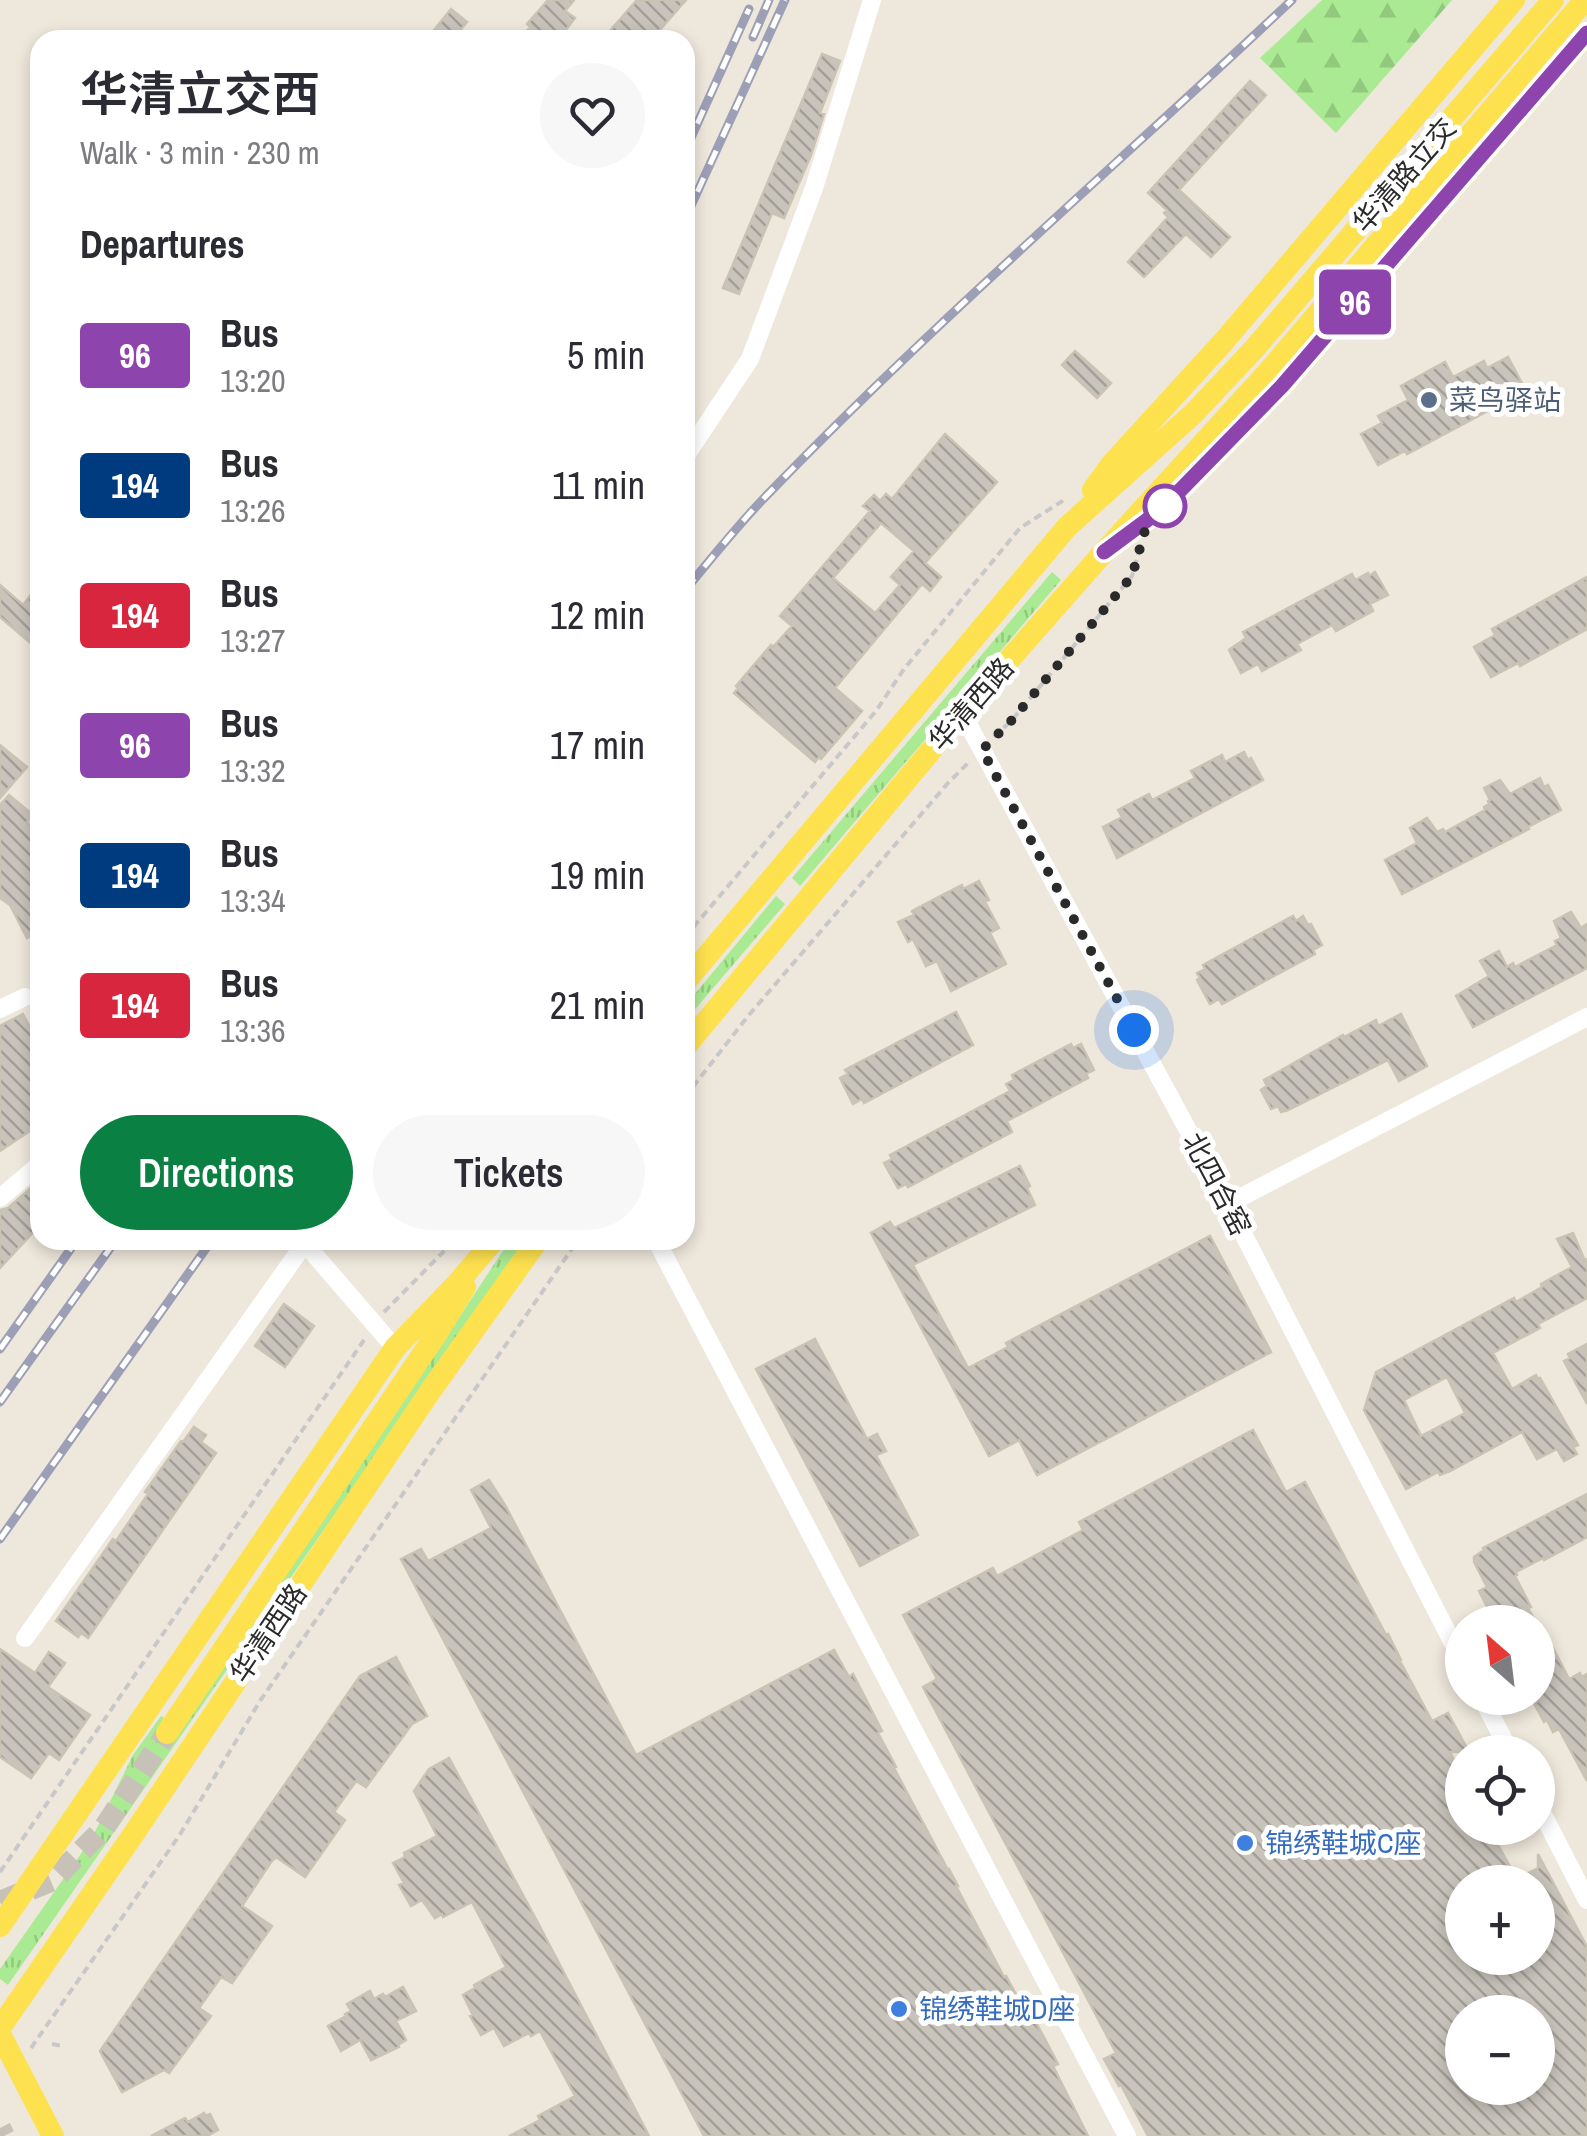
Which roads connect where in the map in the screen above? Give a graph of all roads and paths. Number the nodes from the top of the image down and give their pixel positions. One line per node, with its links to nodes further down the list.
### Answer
1 (872, 0): 8 (street)
2 (1514, 0): 11 (main road)
3 (1553, 0): 6 (main road, 华清路立交)
4 (1585, 0): 7 (main road, 华清路立交)
5 (1585, 36): 10 (main road)
6 (1254, 350): 11 (main road, 华清西路)
7 (1269, 370): 12 (main road, 华清西路)
8 (695, 442)
9 (1070, 496): 15 (path)
10 (1148, 520): 12 (main road); 14 (path)
11 (1068, 527): 16 (main road, 华清西路)
12 (1104, 552): 13 (main road, 华清西路)
13 (962, 713): 14 (street, 北四合窑); 20 (main road, 华清西路)
14 (982, 750): 21 (path); 24 (street, 北四合窑)
15 (695, 924)
16 (695, 970)
17 (25, 997): 18 (street)
18 (0, 1010)
19 (1587, 1017): 24 (street)
20 (695, 1035)
21 (695, 1083)
22 (30, 1172): 23 (street)
23 (0, 1198)
24 (1228, 1204): 35 (street, 北四合窑)
25 (298, 1250): 36 (street)
26 (312, 1250): 33 (street)
27 (445, 1250): 33 (path)
28 (486, 1250): 34 (main road, 华清西路)
29 (488, 1250): 37 (main road)
30 (531, 1250): 42 (main road, 华清西路)
31 (571, 1250): 45 (path)
32 (661, 1250): 47 (street)
33 (375, 1324): 34 (street); 39 (path)
34 (396, 1348): 41 (main road, 华清西路)
35 (1445, 1627)
36 (25, 1638)
37 (167, 1734)
38 (1555, 1838): 40 (street)
39 (0, 1872)
40 (1587, 1900)
41 (0, 1926)
42 (0, 2031): 45 (main road)
43 (52, 2044): 44 (path)
44 (62, 2046)
45 (18, 2068): 46 (main road)
46 (53, 2136)
47 (1127, 2136)

